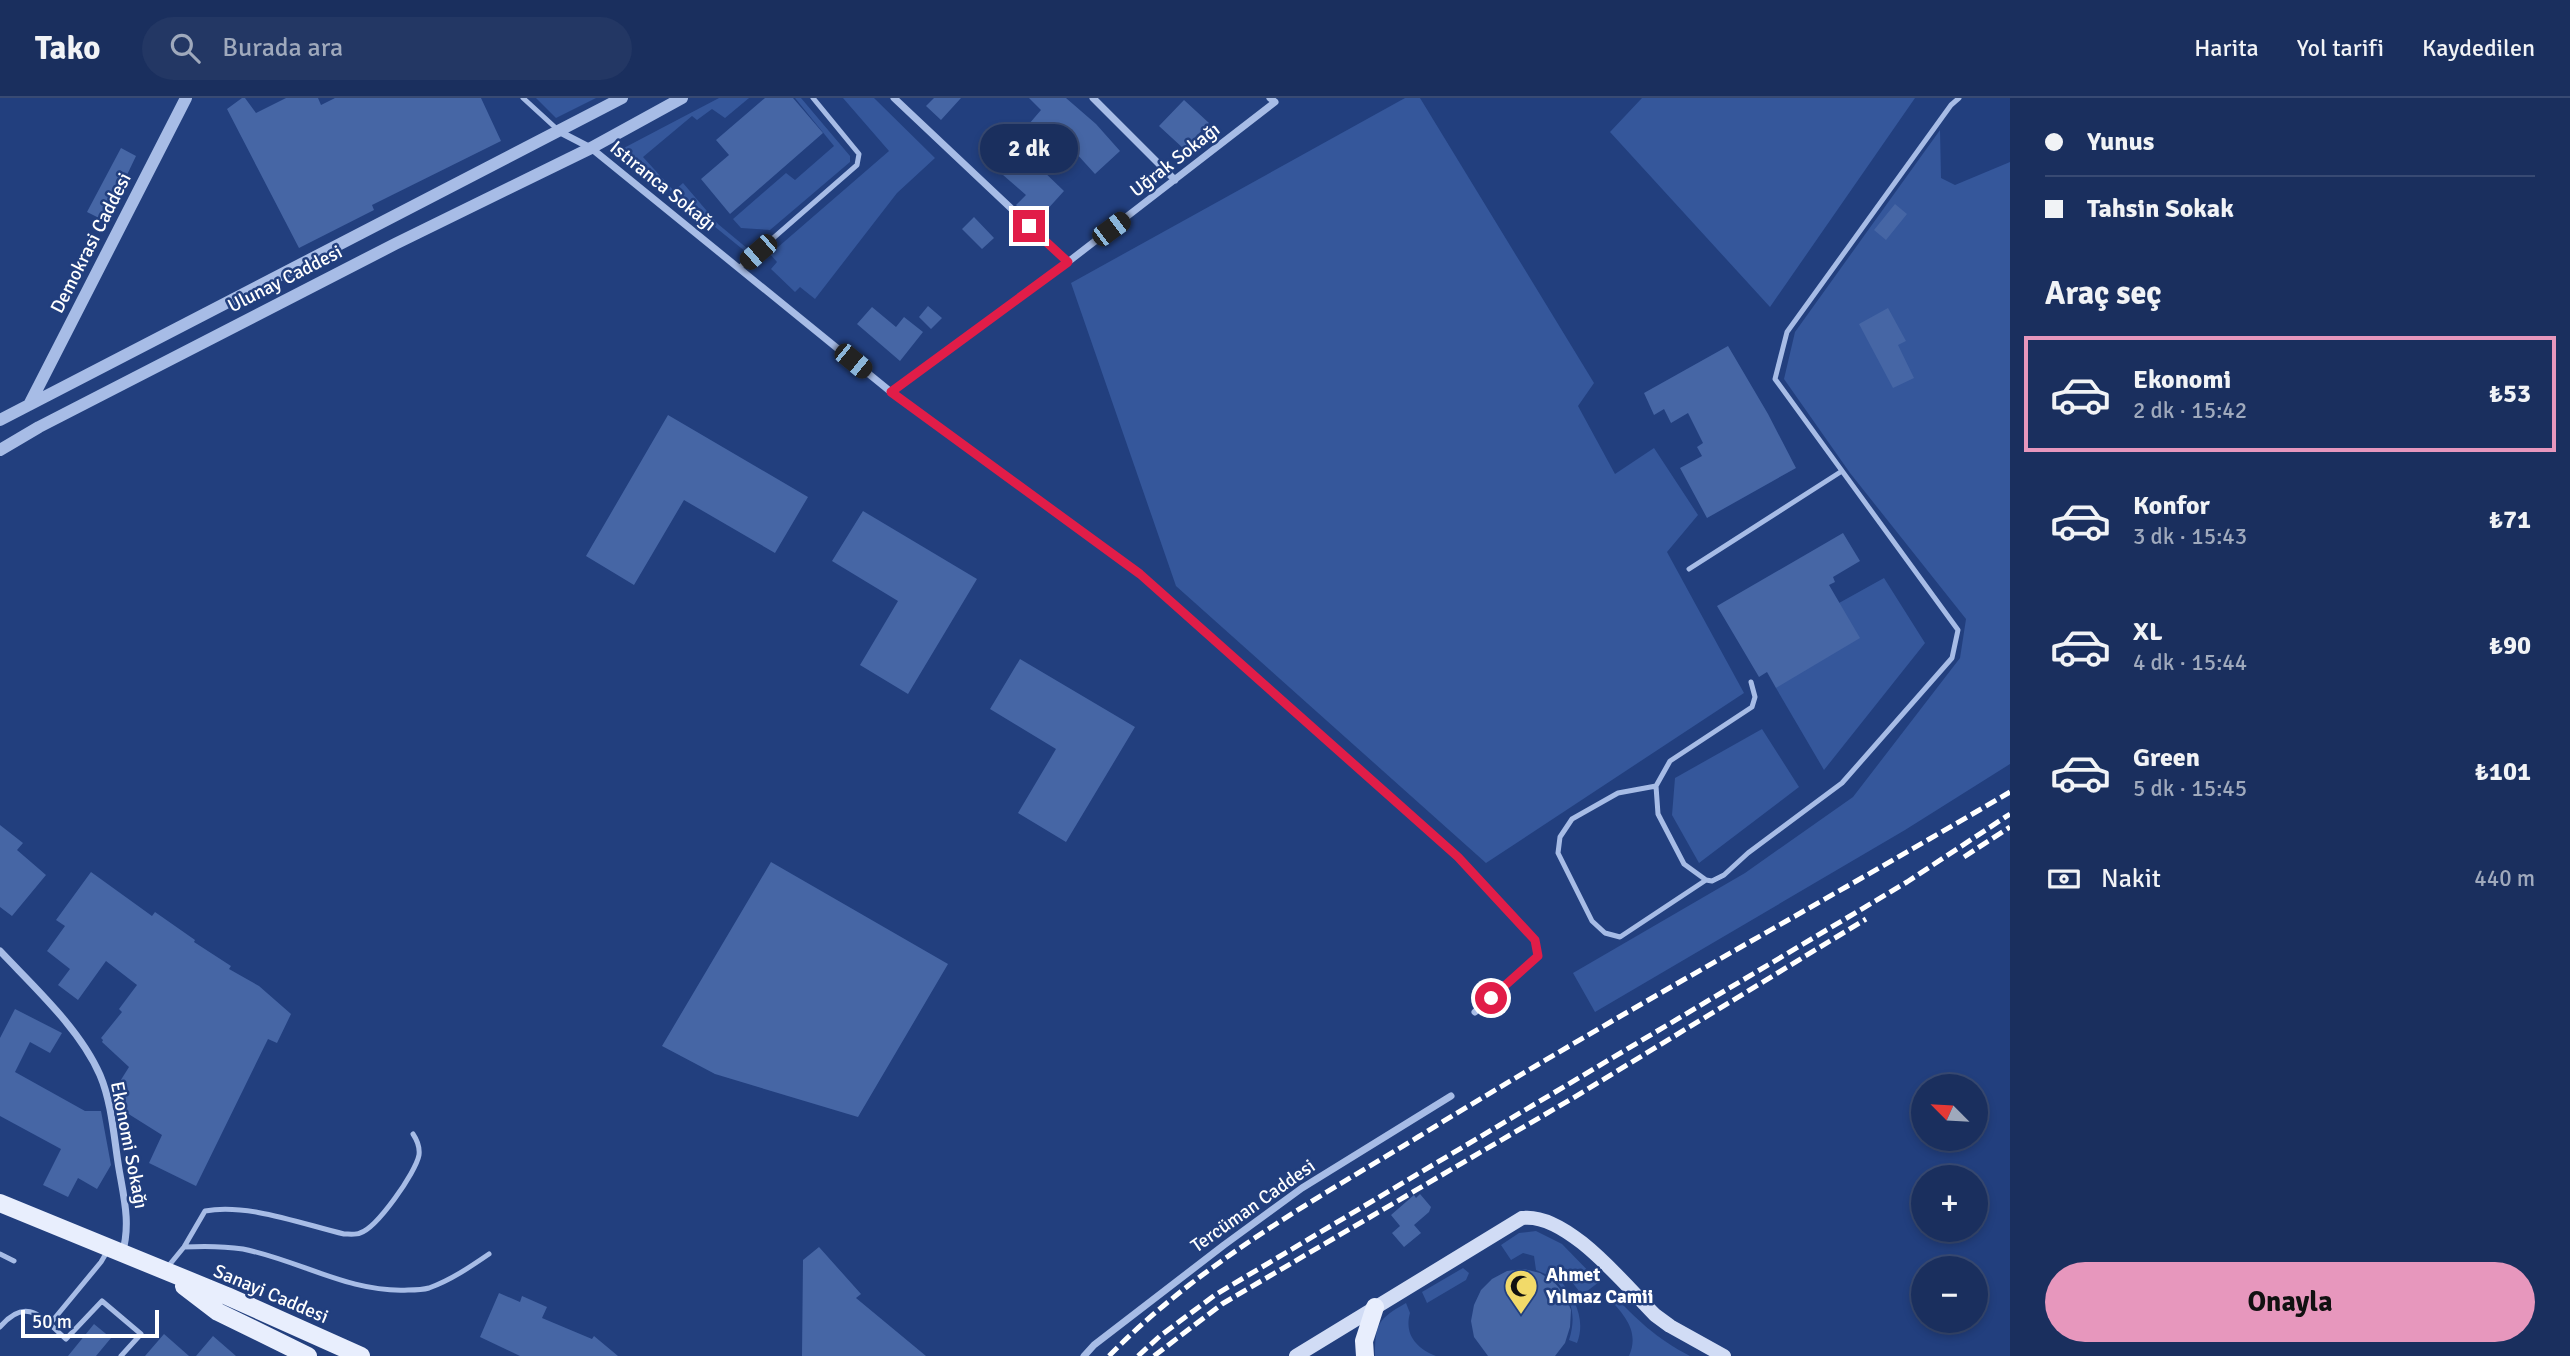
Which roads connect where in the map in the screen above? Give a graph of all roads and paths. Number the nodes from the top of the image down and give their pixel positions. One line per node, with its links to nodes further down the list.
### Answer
1 (186, 98): 16 (street, Demokrasi Caddesi)
2 (523, 98): 10 (lane)
3 (622, 98): 10 (street, Ulunay Caddesi)
4 (682, 98): 11 (street, Ulunay Caddesi)
5 (813, 98): 14 (lane)
6 (894, 98): 13 (street)
7 (1093, 98): 12 (street)
8 (1959, 98): 20 (lane)
9 (1273, 100): 12 (street, Uğrak Sokağı)
10 (560, 132): 11 (street); 16 (street, Ulunay Caddesi)
11 (591, 148): 14 (street, Istıranca Sokağı); 18 (street, Ulunay Caddesi)
12 (1175, 180): 13 (street, Uğrak Sokağı)
13 (1068, 262): 15 (street, Uğrak Sokağı)
14 (738, 268): 15 (street, Istıranca Sokağı)
15 (891, 392): 26 (street, Istıranca Sokağı)
16 (29, 405): 17 (street, Ulunay Caddesi); 18 (street)
17 (0, 420)
18 (39, 427): 19 (street, Ulunay Caddesi)
19 (0, 450)
20 (1842, 471): 21 (lane); 24 (lane)
21 (1689, 569)
22 (1751, 682): 23 (lane)
23 (1656, 786): 24 (lane); 24 (lane)
24 (1706, 880)
25 (0, 951): 31 (street, Ekonomi Sokağı)
26 (1475, 1012)
27 (1451, 1096): 42 (street, Tercüman Caddesi)
28 (413, 1134): 30 (lane)
29 (0, 1203): 31 (main road, Sanayi Caddesi)
30 (184, 1247): 33 (lane); 35 (lane)
31 (115, 1252): 35 (main road, Sanayi Caddesi); 37 (lane)
32 (0, 1254): 34 (lane)
33 (489, 1254)
34 (14, 1261)
35 (164, 1271): 40 (main road, Sanayi Caddesi); 41 (main road, Sanayi Caddesi)
36 (1375, 1307): 43 (main road); 44 (main road); 45 (main road)
37 (50, 1325): 38 (lane); 39 (lane)
38 (0, 1327)
39 (121, 1356)
40 (308, 1356)
41 (361, 1356)
42 (1084, 1356)
43 (1296, 1356)
44 (1365, 1356)
45 (1724, 1356)

